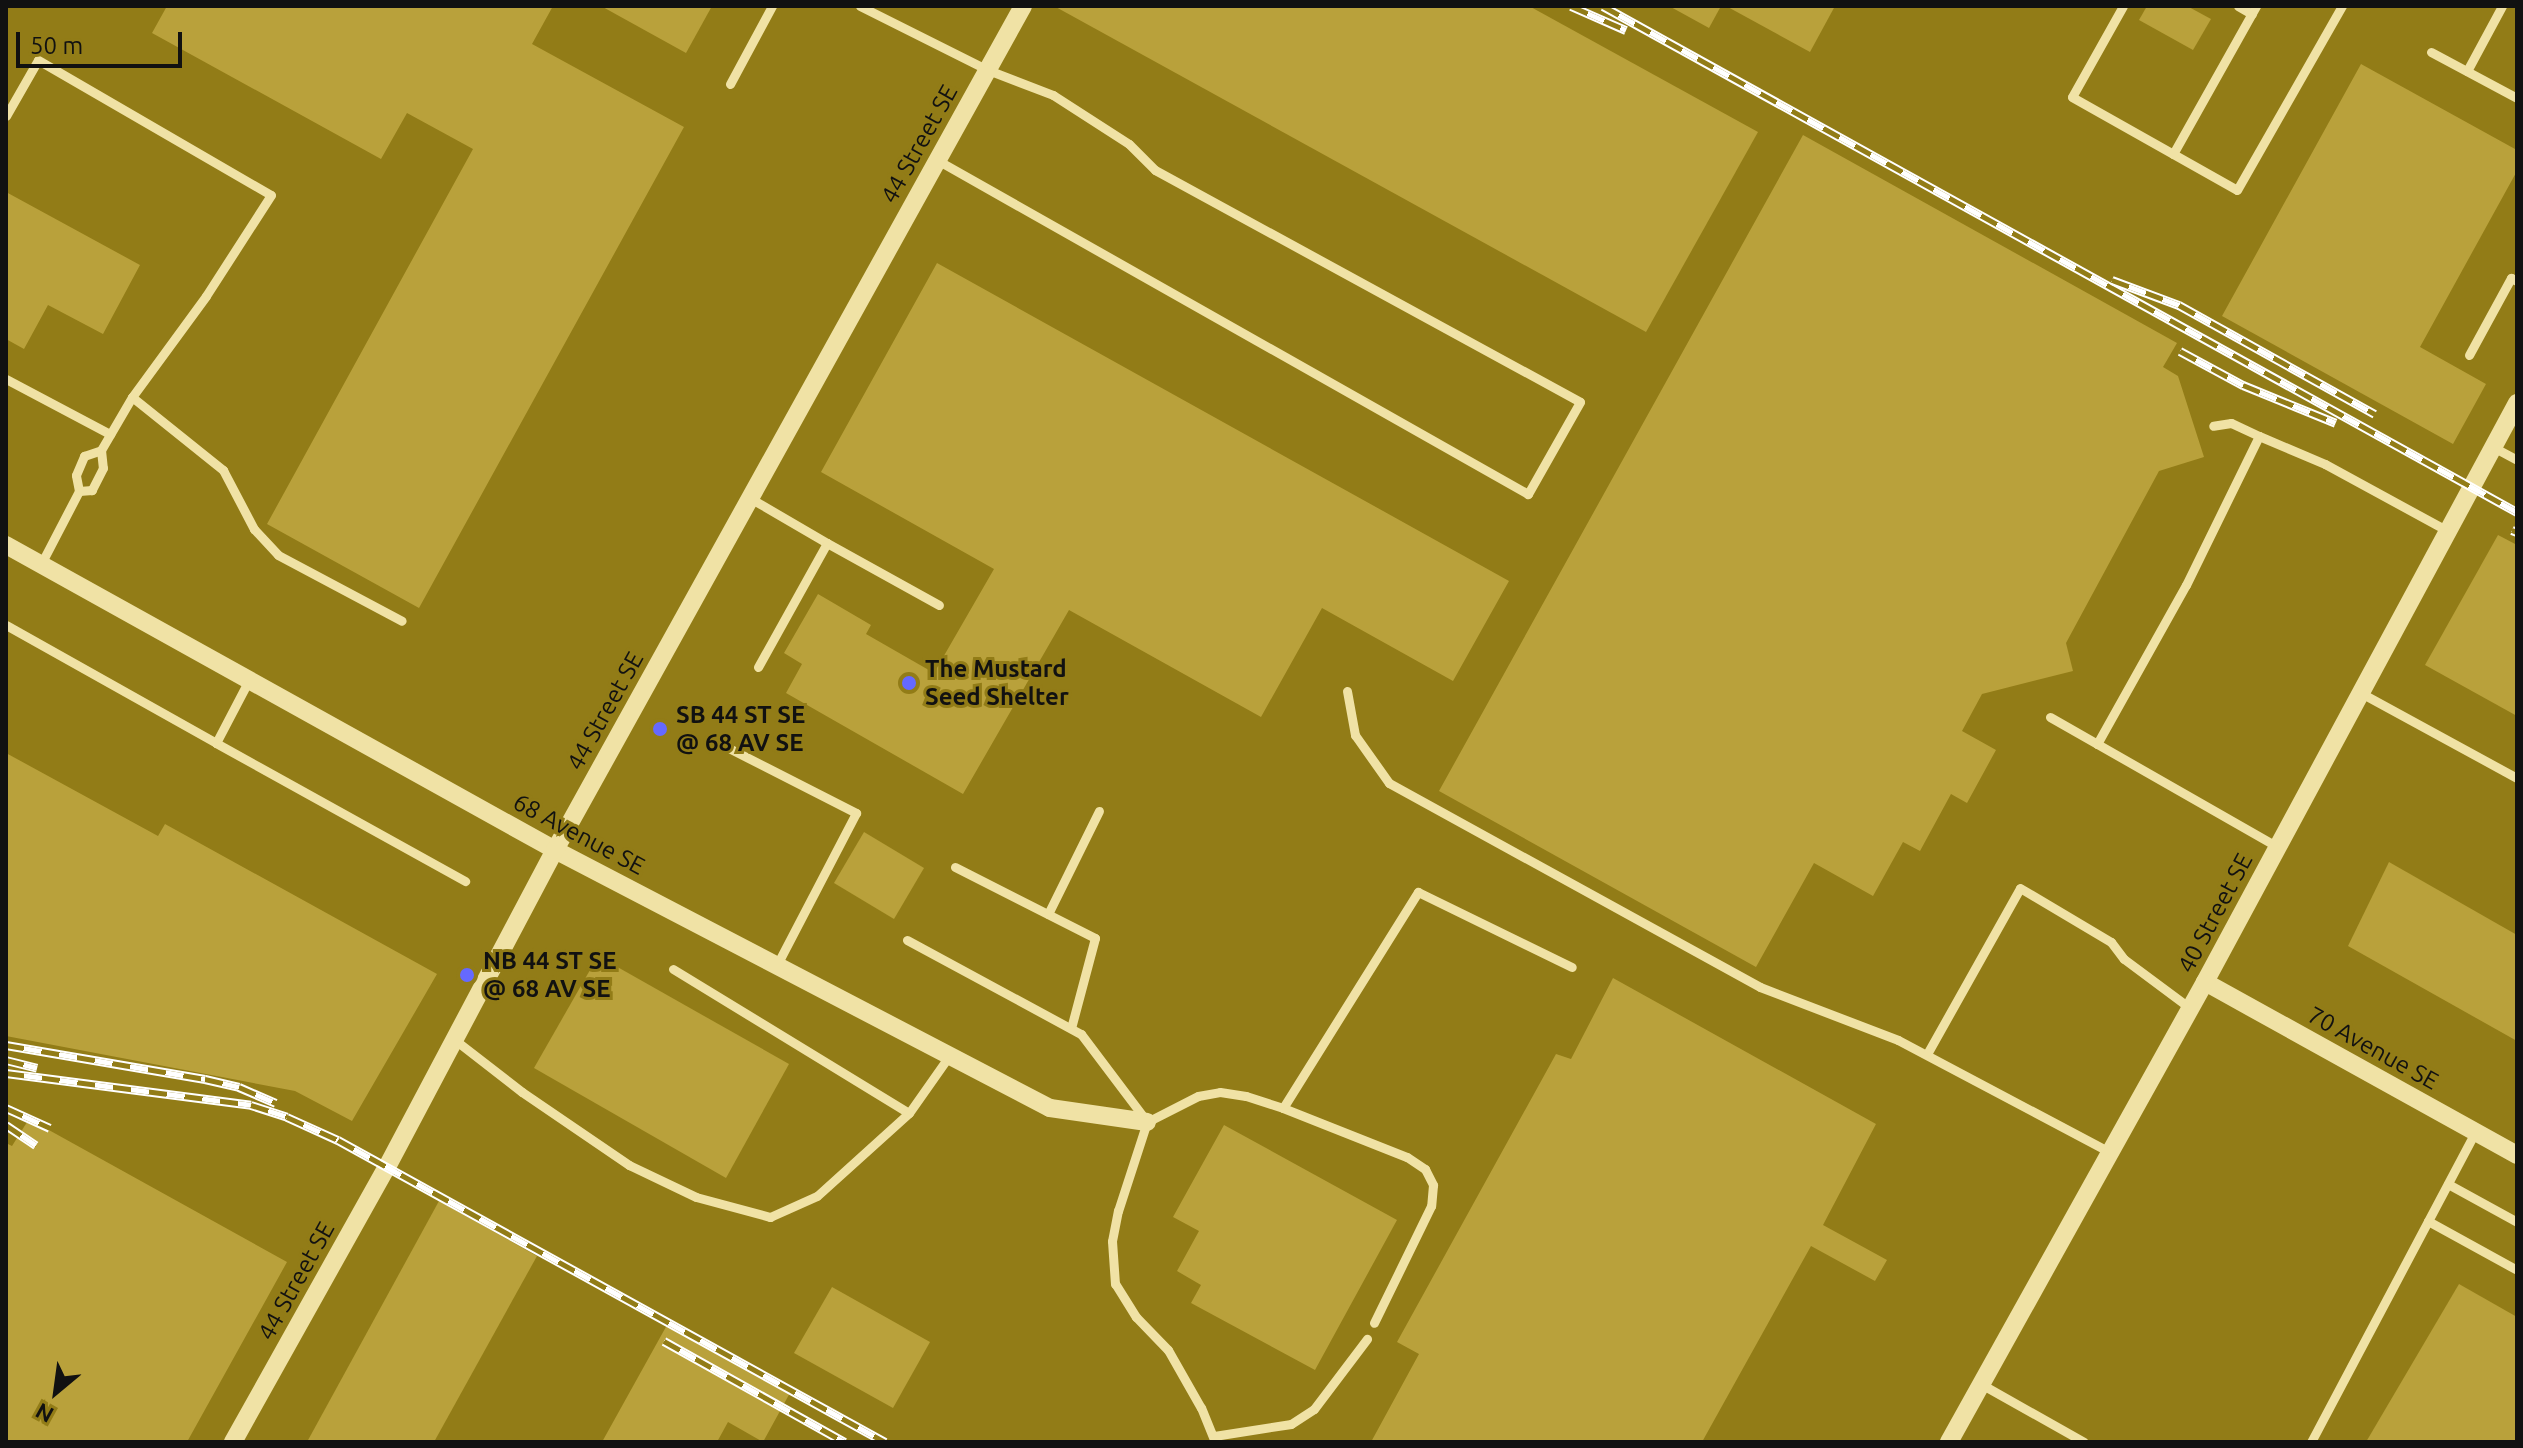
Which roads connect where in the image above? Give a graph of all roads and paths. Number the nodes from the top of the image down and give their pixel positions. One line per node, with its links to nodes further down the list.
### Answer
1 (772, 6): 12 (lane)
2 (860, 6): 10 (lane)
3 (1023, 6): 10 (street, 44 Street SE)
4 (2123, 6): 15 (lane)
5 (2238, 6): 8 (lane)
6 (2342, 6): 15 (lane)
7 (2502, 6): 11 (lane)
8 (2254, 10): 15 (lane)
9 (2431, 52): 11 (lane)
10 (988, 70): 16 (street, 44 Street SE); 16 (lane)
11 (2467, 71): 13 (lane)
12 (730, 84)
13 (2517, 98)
14 (6, 116): 21 (lane)
15 (2173, 154)
16 (937, 160): 30 (street, 44 Street SE)
17 (2517, 267): 18 (lane)
18 (2514, 280): 19 (lane)
19 (2469, 355)
20 (6, 379): 24 (lane)
21 (132, 397): 24 (lane); 36 (lane)
22 (2517, 403): 26 (street, 40 Street SE)
23 (2213, 426): 25 (lane)
24 (110, 434): 27 (lane)
25 (2259, 436): 31 (lane); 45 (lane)
26 (2493, 447): 28 (lane); 31 (street, 40 Street SE)
27 (101, 450): 29 (lane); 29 (lane)
28 (2517, 460)
29 (79, 491): 34 (lane)
30 (750, 498): 32 (lane); 49 (street, 44 Street SE)
31 (2448, 531): 41 (street, 40 Street SE)
32 (827, 543): 35 (lane); 38 (lane)
33 (6, 545): 34 (street, 68 Avenue SE)
34 (41, 564): 39 (street, 68 Avenue SE)
35 (939, 605)
36 (402, 621)
37 (6, 625): 44 (lane)
38 (758, 667)
39 (249, 680): 44 (lane); 49 (street, 68 Avenue SE)
40 (1347, 691): 61 (lane)
41 (2361, 693): 46 (lane); 48 (street, 40 Street SE)
42 (2050, 717): 45 (lane)
43 (711, 739): 54 (lane)
44 (216, 743): 51 (lane)
45 (2097, 744): 48 (lane)
46 (2517, 778)
47 (1099, 811): 52 (lane)
48 (2278, 847): 57 (street, 40 Street SE)
49 (555, 850): 54 (street, 68 Avenue SE); 60 (street, 44 Street SE)
50 (955, 867): 52 (lane)
51 (465, 881)
52 (1048, 914): 59 (lane)
53 (907, 940): 59 (lane)
54 (777, 965): 62 (street, 68 Avenue SE)
55 (1572, 967): 63 (lane)
56 (673, 969): 64 (lane)
57 (2205, 982): 58 (street, 40 Street SE); 66 (street, 70 Avenue SE)
58 (2191, 1009): 61 (lane); 67 (street, 40 Street SE)
59 (1071, 1028): 65 (lane)
60 (455, 1040): 64 (lane); 77 (street, 44 Street SE)
61 (1927, 1054): 67 (lane)
62 (949, 1056): 64 (lane); 65 (street, 68 Avenue SE)
63 (1283, 1108): 65 (lane); 73 (lane)
64 (909, 1113)
65 (1147, 1122): 76 (lane)
66 (2475, 1132): 68 (street, 70 Avenue SE); 69 (lane)
67 (2111, 1153): 75 (street, 40 Street SE)
68 (2517, 1155)
69 (2448, 1184): 70 (lane); 71 (lane)
70 (2428, 1221): 72 (lane); 80 (lane)
71 (2517, 1222)
72 (2517, 1270)
73 (1374, 1323)
74 (1367, 1339): 76 (lane)
75 (1981, 1384): 78 (street, 40 Street SE); 79 (lane)
76 (1214, 1439)
77 (233, 1442)
78 (1949, 1442)
79 (2084, 1442)
80 (2311, 1442)

